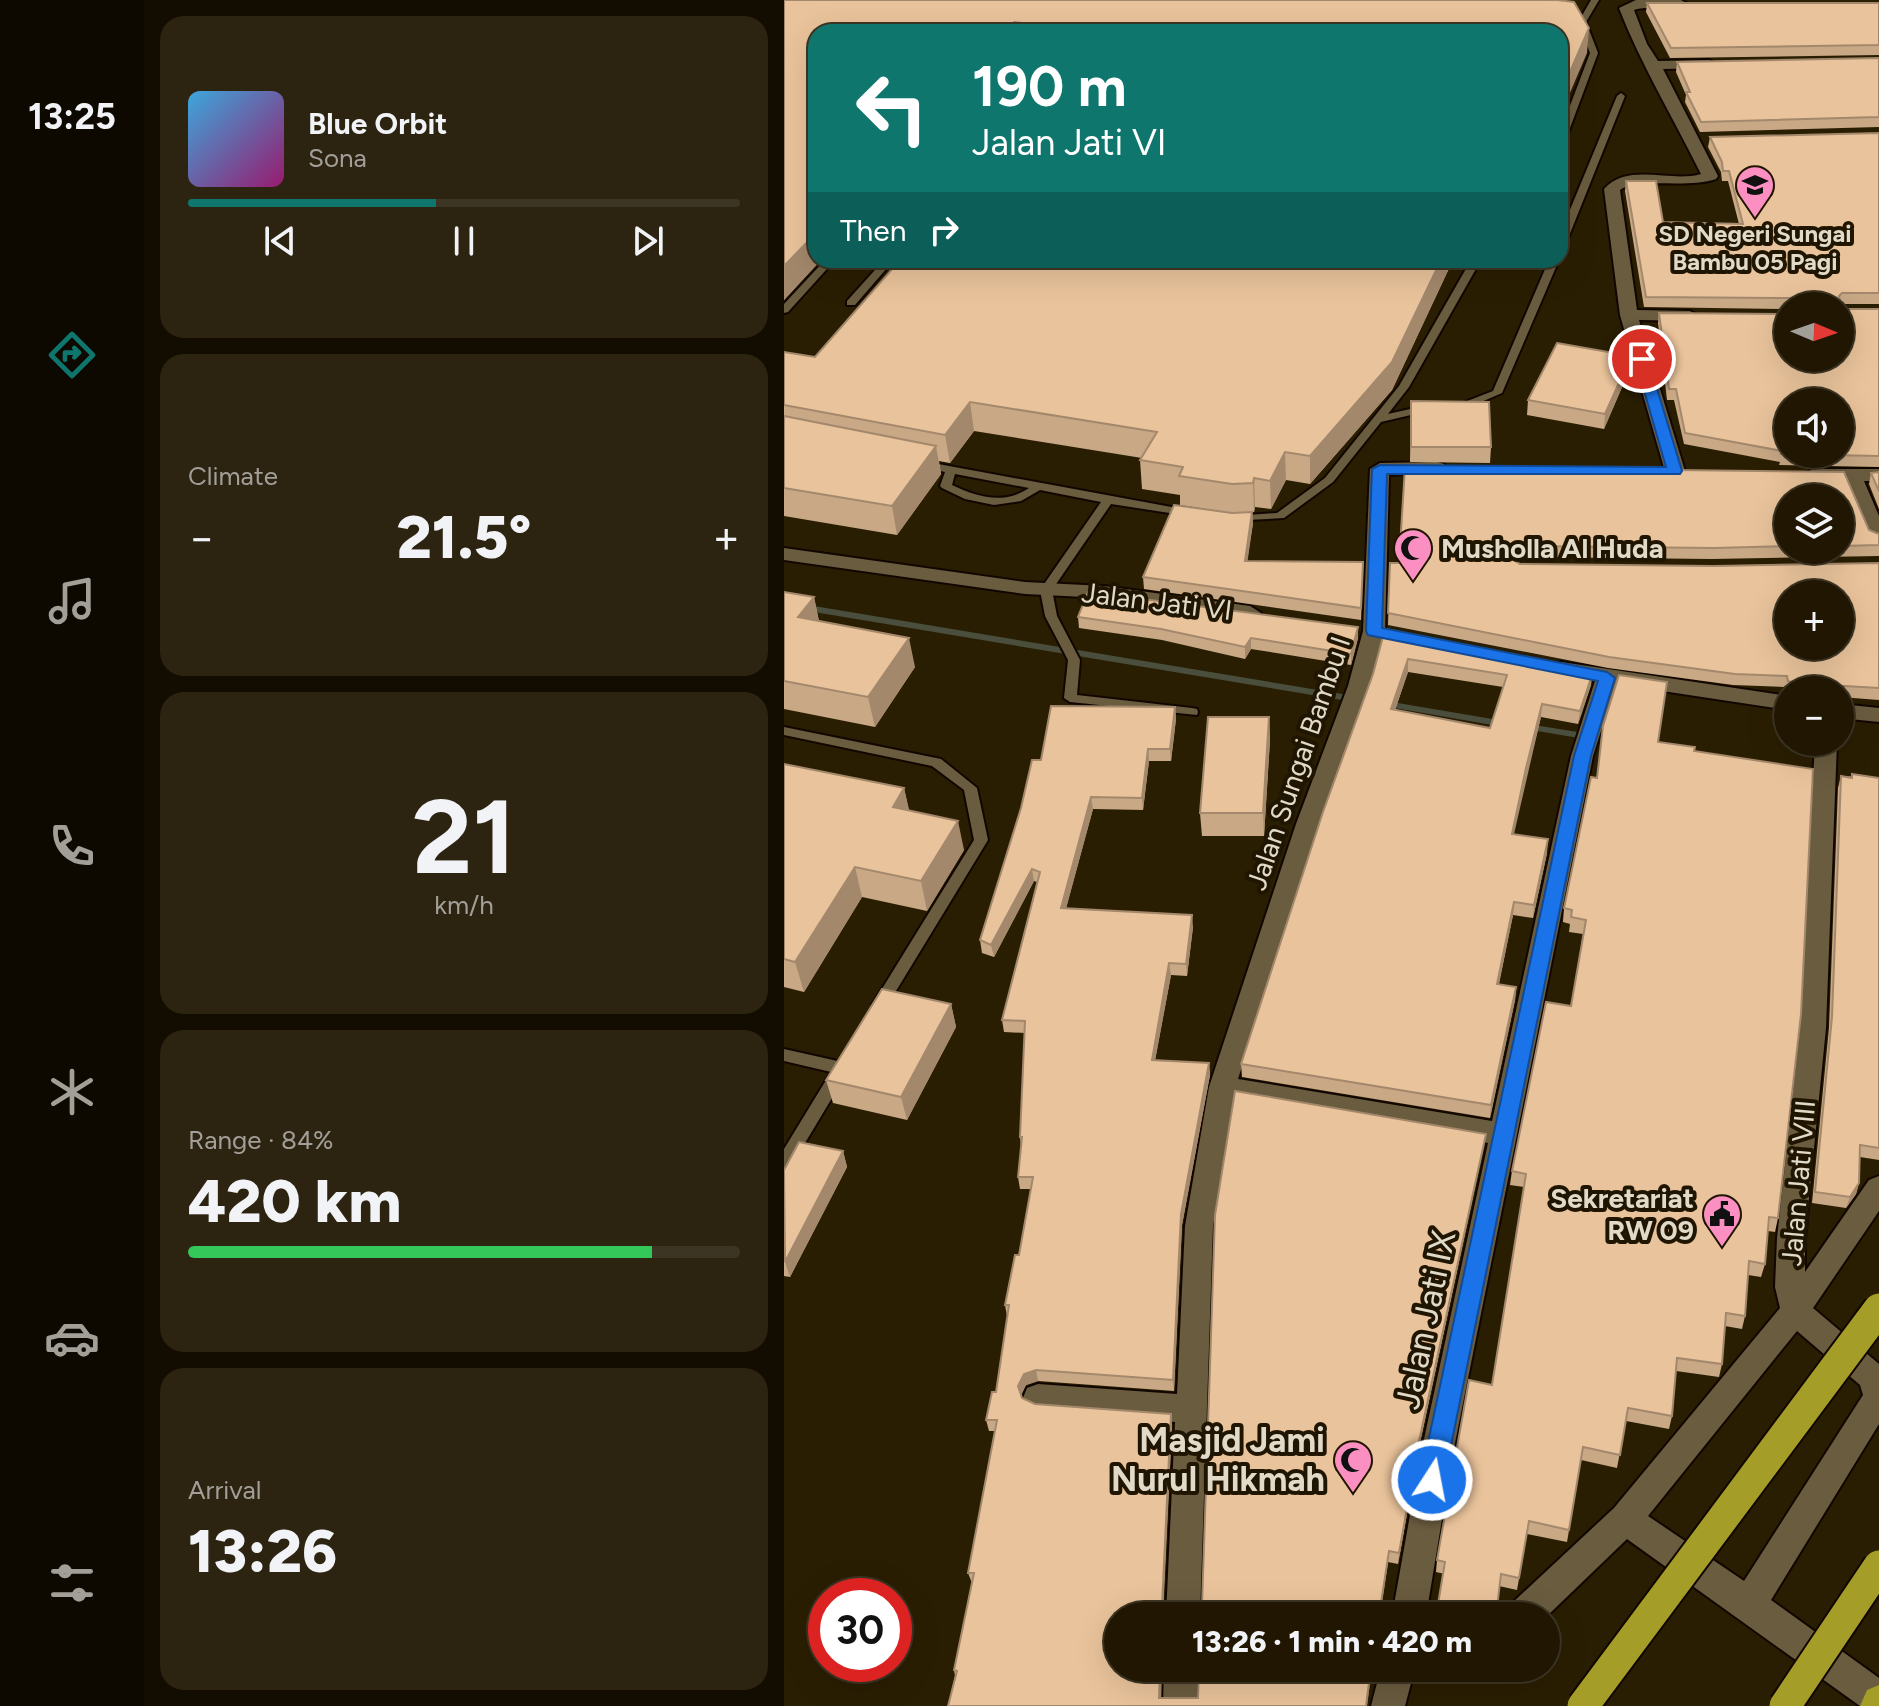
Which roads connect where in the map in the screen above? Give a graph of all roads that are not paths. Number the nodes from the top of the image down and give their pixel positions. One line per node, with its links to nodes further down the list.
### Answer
1 (1595, 0): 4 (lane)
2 (1698, 4): 6 (street)
3 (1551, 18): 4 (lane)
4 (1582, 22): 8 (lane)
5 (1729, 63): 6 (street)
6 (1654, 65): 16 (street)
7 (1621, 96): 9 (lane)
8 (1568, 123)
9 (1568, 226)
10 (823, 268): 15 (lane)
11 (882, 268): 14 (lane)
12 (1471, 268): 18 (lane)
13 (1551, 268): 18 (lane)
14 (851, 303)
15 (784, 310)
16 (1629, 315): 17 (street); 22 (street)
17 (1702, 316)
18 (1376, 420): 29 (lane)
19 (905, 461): 21 (lane)
20 (1459, 468): 44 (street, Jalan Sungai Bambu I)
21 (951, 469): 26 (lane); 26 (lane)
22 (1675, 471)
23 (1793, 474): 25 (street)
24 (1879, 475): 25 (street)
25 (1852, 476): 30 (street)
26 (1039, 486): 27 (lane)
27 (1108, 500): 28 (lane); 32 (lane)
28 (1202, 514)
29 (1217, 517)
30 (1879, 540)
31 (784, 554): 32 (street, Jalan Jati VI)
32 (1046, 590): 33 (street, Jalan Jati VI); 37 (lane)
33 (1269, 616)
34 (1534, 663): 35 (street)
35 (1607, 678): 36 (street); 45 (street, Jalan Jati IX)
36 (1774, 701)
37 (1192, 712)
38 (1854, 712): 39 (street)
39 (1879, 715)
40 (784, 731): 42 (lane)
41 (1824, 756): 49 (street, Jalan Jati VIII)
42 (874, 1014)
43 (784, 1055): 46 (lane)
44 (1222, 1087): 45 (street); 52 (street, Jalan Sungai Bambu I)
45 (1503, 1134): 56 (street, Jalan Jati IX)
46 (784, 1163)
47 (1879, 1188): 49 (street)
48 (1879, 1309): 64 (highway, bridge)
49 (1795, 1311): 50 (street); 53 (street)
50 (1879, 1396): 58 (street)
51 (1038, 1398): 52 (street)
52 (1190, 1409): 55 (street, Jalan Sungai Bambu I)
53 (1625, 1519): 57 (street); 58 (street)
54 (1879, 1566): 65 (highway, bridge)
55 (1183, 1602)
56 (1411, 1602)
57 (1538, 1602)
58 (1749, 1604): 61 (street)
59 (1181, 1682): 62 (street)
60 (1394, 1682): 63 (street)
61 (1878, 1703)
62 (1180, 1706)
63 (1388, 1706)
64 (1583, 1706)
65 (1785, 1706)

